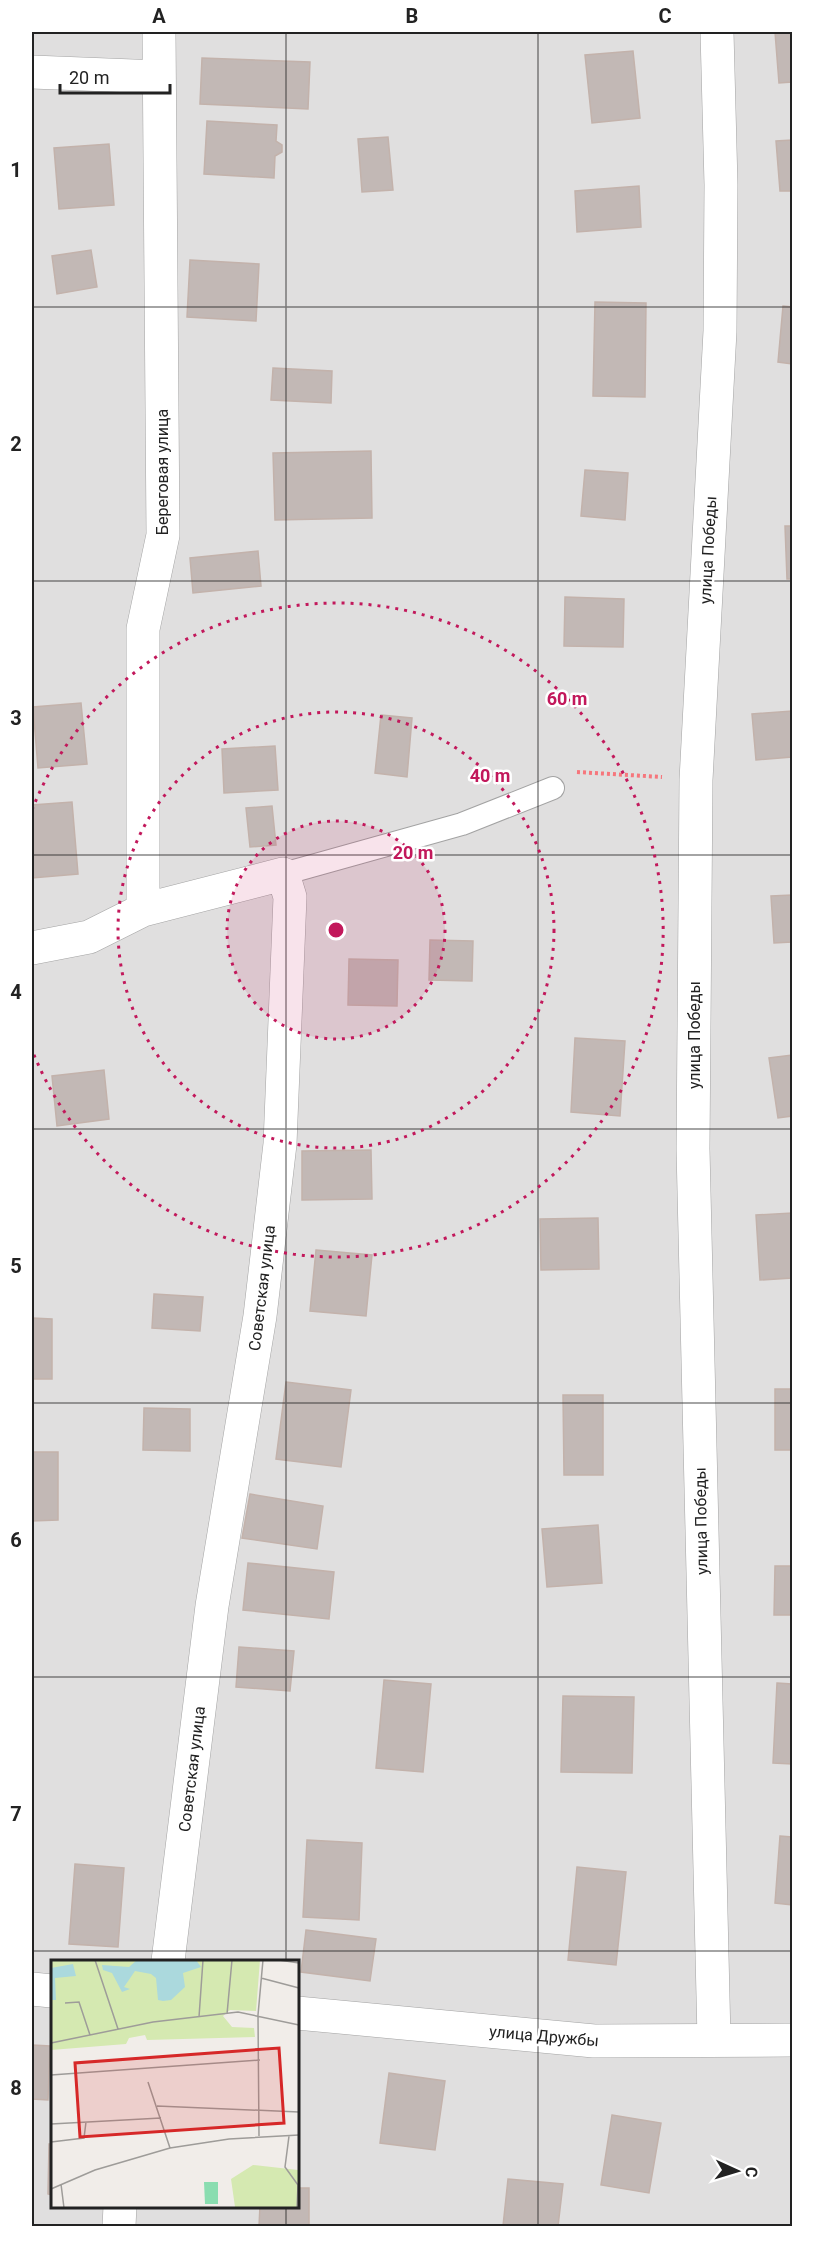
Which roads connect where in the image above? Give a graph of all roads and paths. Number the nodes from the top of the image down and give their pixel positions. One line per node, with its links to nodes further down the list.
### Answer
1 (159, 32): 4 (street, Береговая улица)
2 (717, 32): 5 (street, улица Победы)
3 (32, 72): 4 (street)
4 (159, 77): 8 (street, Береговая улица)
5 (696, 780): 6 (path); 14 (street, улица Победы)
6 (553, 788): 7 (lane)
7 (283, 874): 8 (street); 10 (street, Советская улица)
8 (143, 910): 9 (street)
9 (32, 948)
10 (168, 1960)
11 (32, 1989): 12 (street)
12 (51, 1991)
13 (298, 2013): 14 (street, улица Дружбы)
14 (714, 2039): 15 (street, улица Дружбы)
15 (792, 2040)
16 (120, 2207): 17 (street)
17 (119, 2226)

